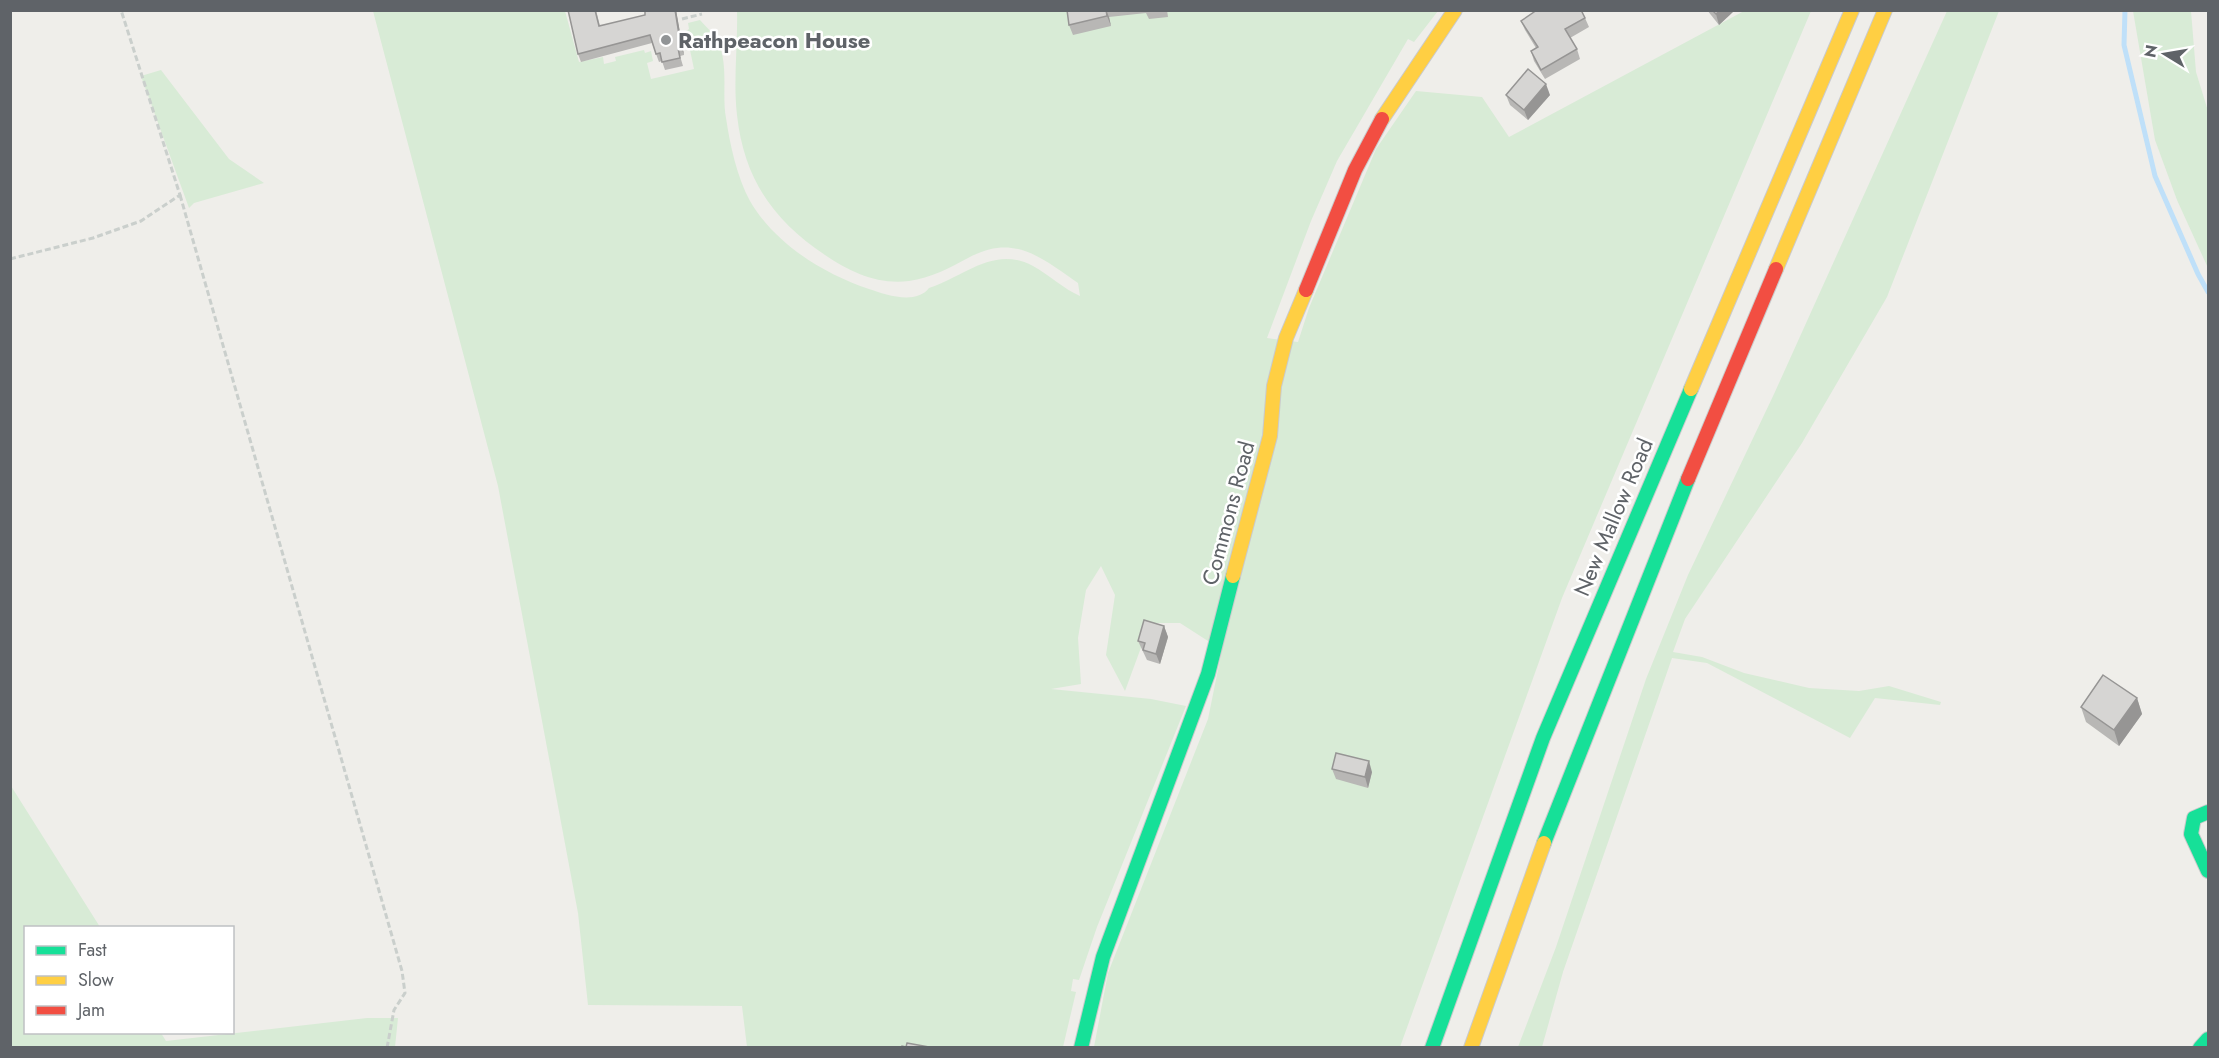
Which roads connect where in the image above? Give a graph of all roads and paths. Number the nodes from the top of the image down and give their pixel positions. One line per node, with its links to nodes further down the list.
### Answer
1 (120, 10): 7 (path)
2 (1455, 10): 13 (main road, Commons Road)
3 (1852, 10): 14 (main road, New Mallow Road)
4 (1885, 10): 15 (main road)
5 (702, 14): 6 (path)
6 (682, 19)
7 (180, 195): 8 (path); 12 (path)
8 (10, 259)
9 (2208, 813): 10 (main road)
10 (2208, 871)
11 (2208, 1039): 16 (main road)
12 (387, 1047)
13 (1082, 1047)
14 (1432, 1047)
15 (1471, 1047)
16 (2200, 1047)

